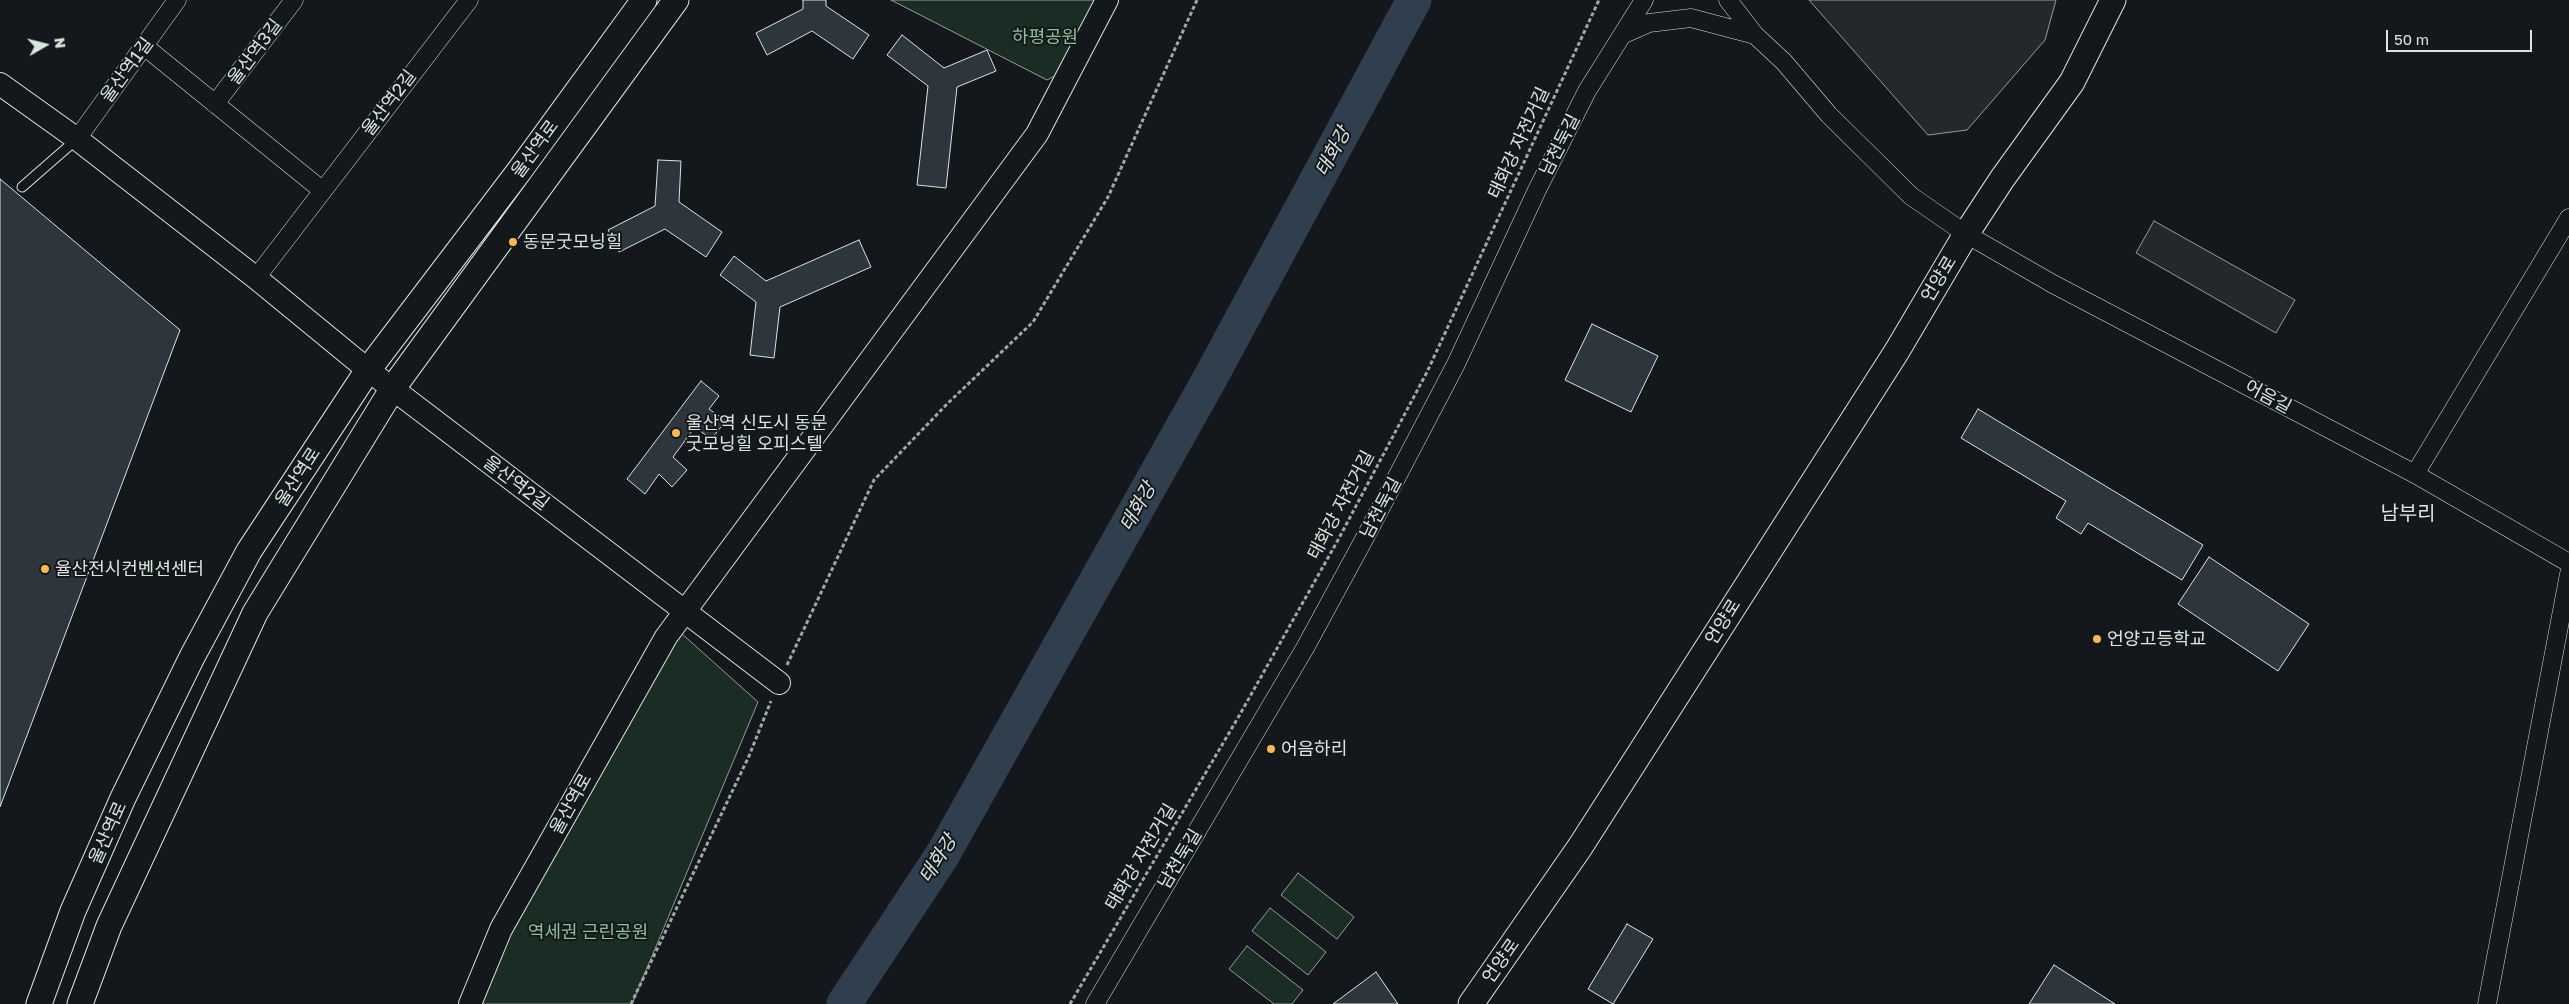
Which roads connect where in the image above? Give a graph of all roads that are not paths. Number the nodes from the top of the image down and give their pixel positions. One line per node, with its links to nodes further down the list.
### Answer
1 (177, 0): 12 (street, 울산역1길)
2 (294, 0): 14 (street, 울산역3길)
3 (469, 0): 17 (street, 울산역2길)
4 (644, 0): 21 (main road, 울산역로)
5 (676, 0): 22 (main road, 울산역로)
6 (1107, 0): 26 (street, 울산역로)
7 (1644, 0): 10 (street, 남천둑길)
8 (1728, 0): 11 (street)
9 (2113, 0): 19 (main road, 언양로)
10 (1624, 34): 11 (street); 31 (street, 남천둑길)
11 (1755, 35): 19 (street)
12 (144, 46): 14 (street); 15 (street, 울산역1길)
13 (0, 84): 15 (street, 울산역2길)
14 (215, 104): 17 (street)
15 (77, 139): 16 (lane); 20 (street, 울산역2길)
16 (22, 187)
17 (323, 191): 20 (street, 울산역2길)
18 (2569, 218): 23 (street)
19 (1966, 234): 23 (street, 어음길); 32 (main road, 언양로)
20 (256, 278): 21 (street, 울산역2길)
21 (368, 370): 22 (street, 울산역2길); 28 (main road, 울산역로)
22 (393, 388): 26 (street, 울산역2길); 29 (main road, 울산역로)
23 (2415, 474): 24 (street, 어음길)
24 (2569, 563)
25 (2569, 574): 33 (street)
26 (685, 611): 27 (street, 울산역2길); 30 (street, 울산역로)
27 (779, 683)
28 (39, 1004)
29 (80, 1004)
30 (470, 1004)
31 (1095, 1004)
32 (1471, 1004)
33 (2487, 1004)

